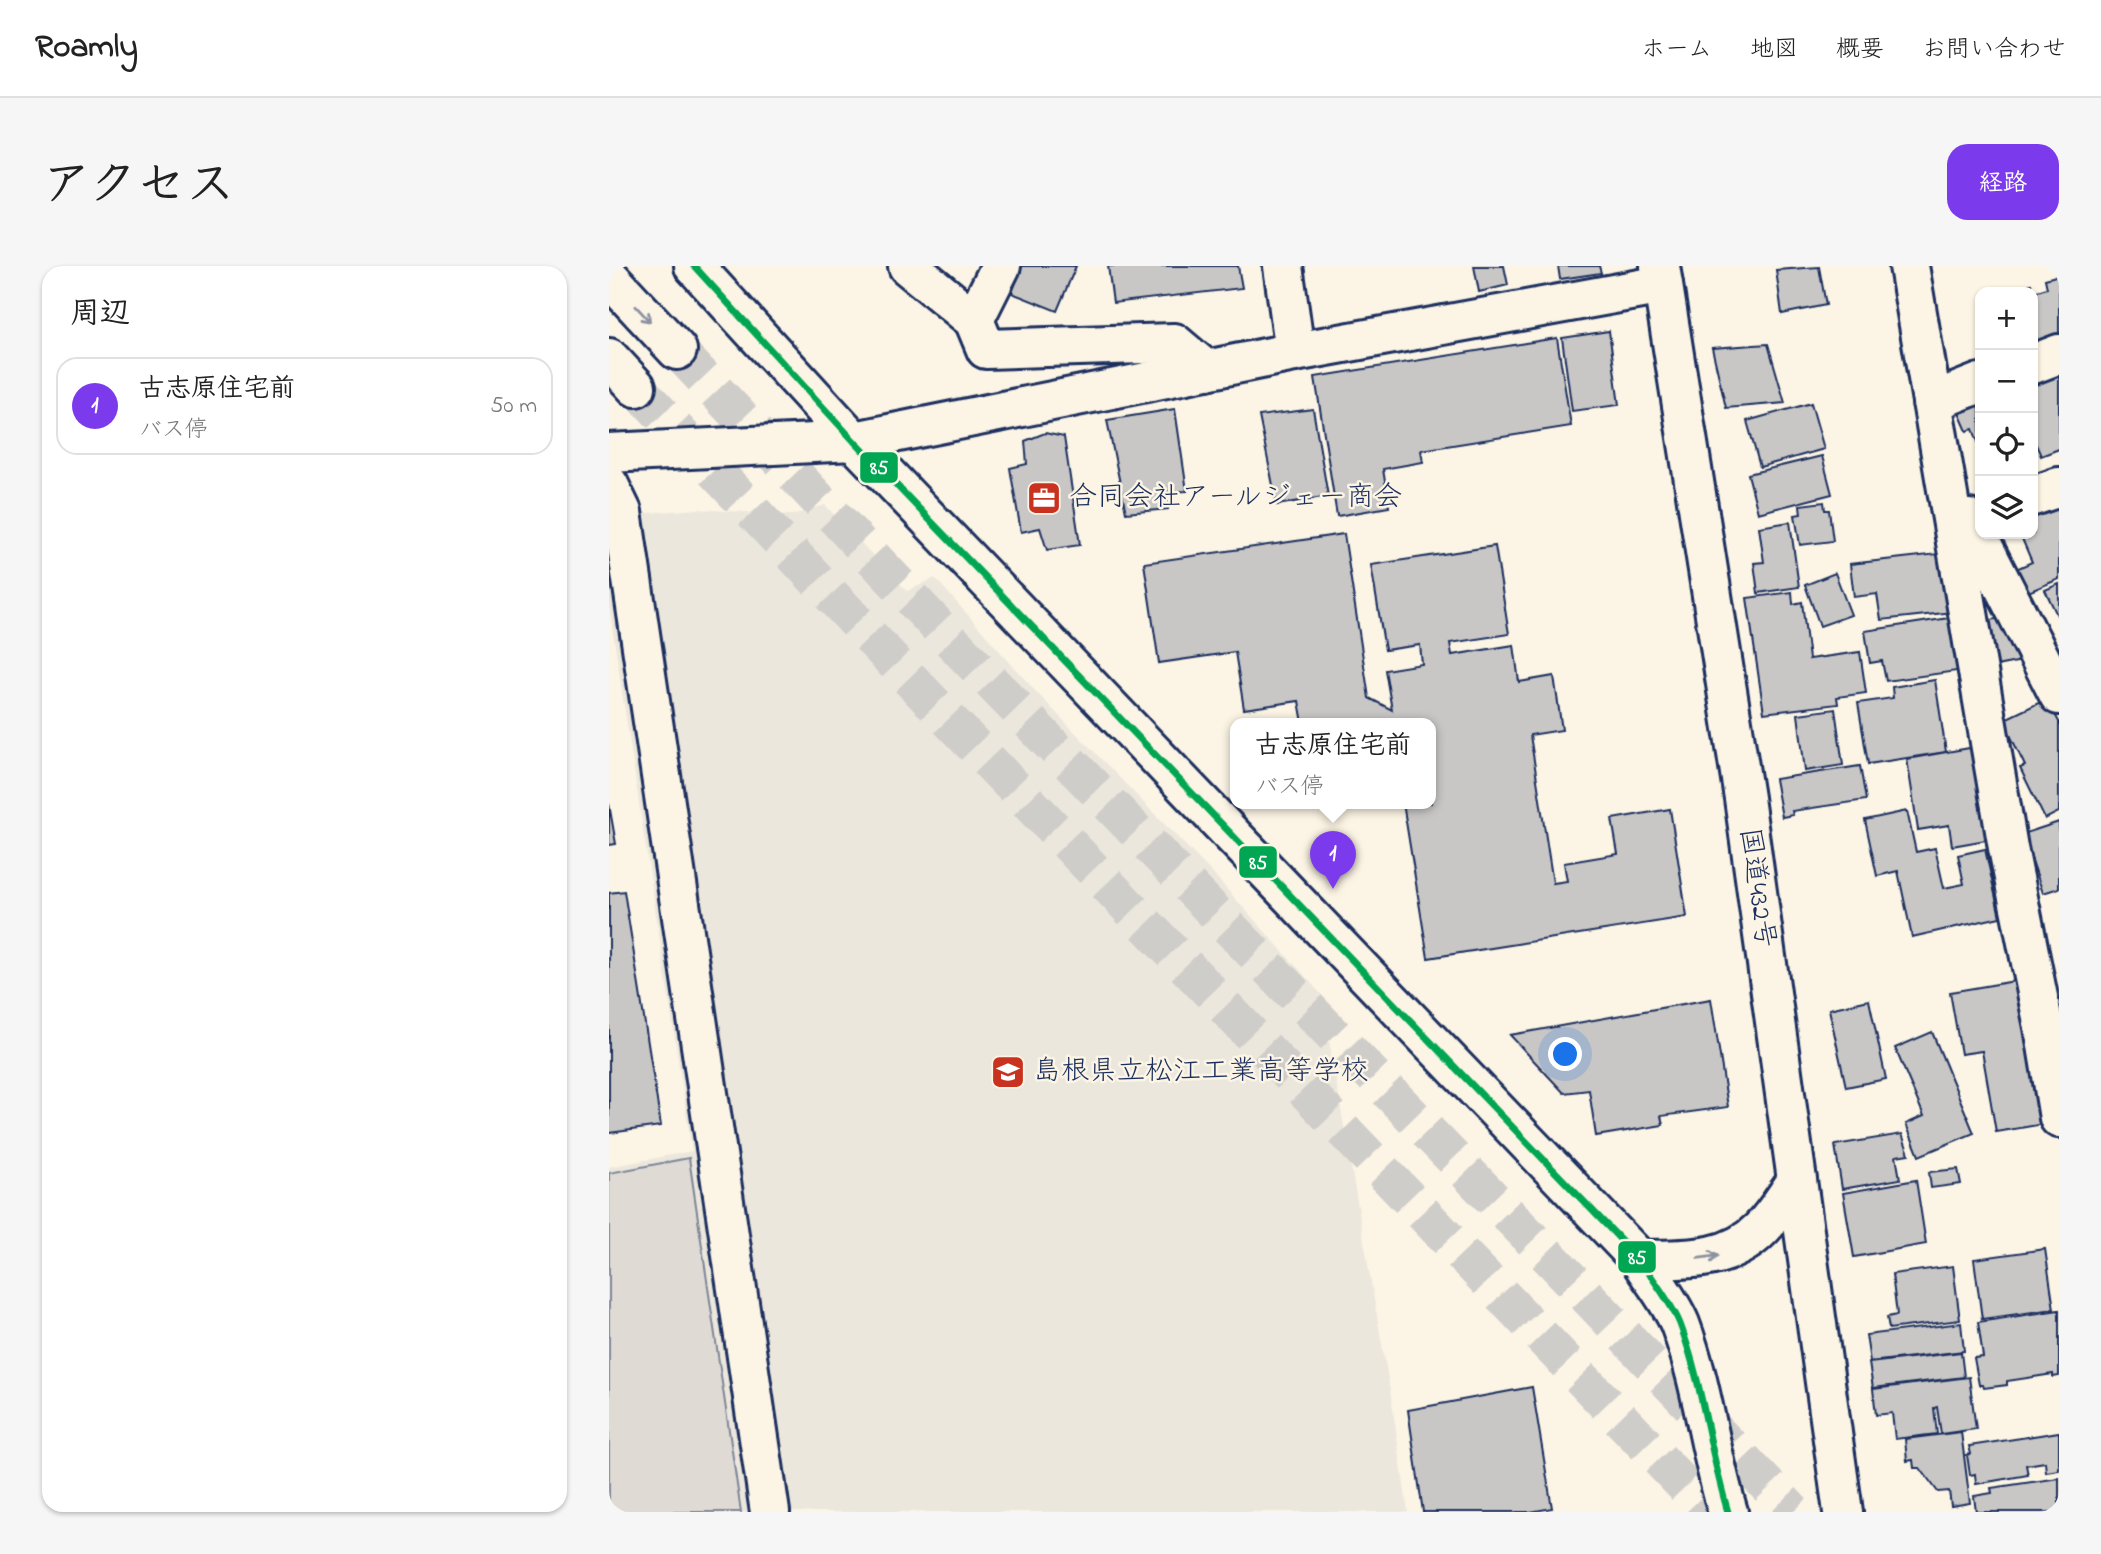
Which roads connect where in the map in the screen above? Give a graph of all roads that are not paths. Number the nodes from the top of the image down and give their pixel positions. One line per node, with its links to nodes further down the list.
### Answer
1 (694, 266): 18 (main road)
2 (908, 266): 8 (main road)
3 (1001, 266): 8 (main road)
4 (1283, 266): 10 (main road)
5 (1909, 266): 17 (main road)
6 (1661, 275): 10 (main road); 28 (main road, 国道432号)
7 (609, 277): 9 (main road, one-way to 9)
8 (974, 320): 14 (main road)
9 (677, 350)
10 (1295, 352): 14 (main road)
11 (2059, 354): 13 (main road)
12 (609, 358): 16 (main road)
13 (2038, 361)
14 (1206, 370): 18 (main road)
15 (1975, 385): 17 (main road)
16 (636, 387)
17 (1932, 402): 20 (main road)
18 (854, 441): 19 (main road); 29 (main road)
19 (609, 453)
20 (1943, 461): 24 (main road); 27 (main road)
21 (609, 485): 30 (main road)
22 (2059, 486): 23 (main road)
23 (2038, 494)
24 (1975, 517)
25 (1985, 539): 26 (main road)
26 (2059, 695)
27 (2059, 1118)
28 (1797, 1181): 29 (main road, one-way to 28); 32 (main road, 国道432号)
29 (1640, 1260): 31 (main road)
30 (770, 1512)
31 (1728, 1512)
32 (1843, 1512)

